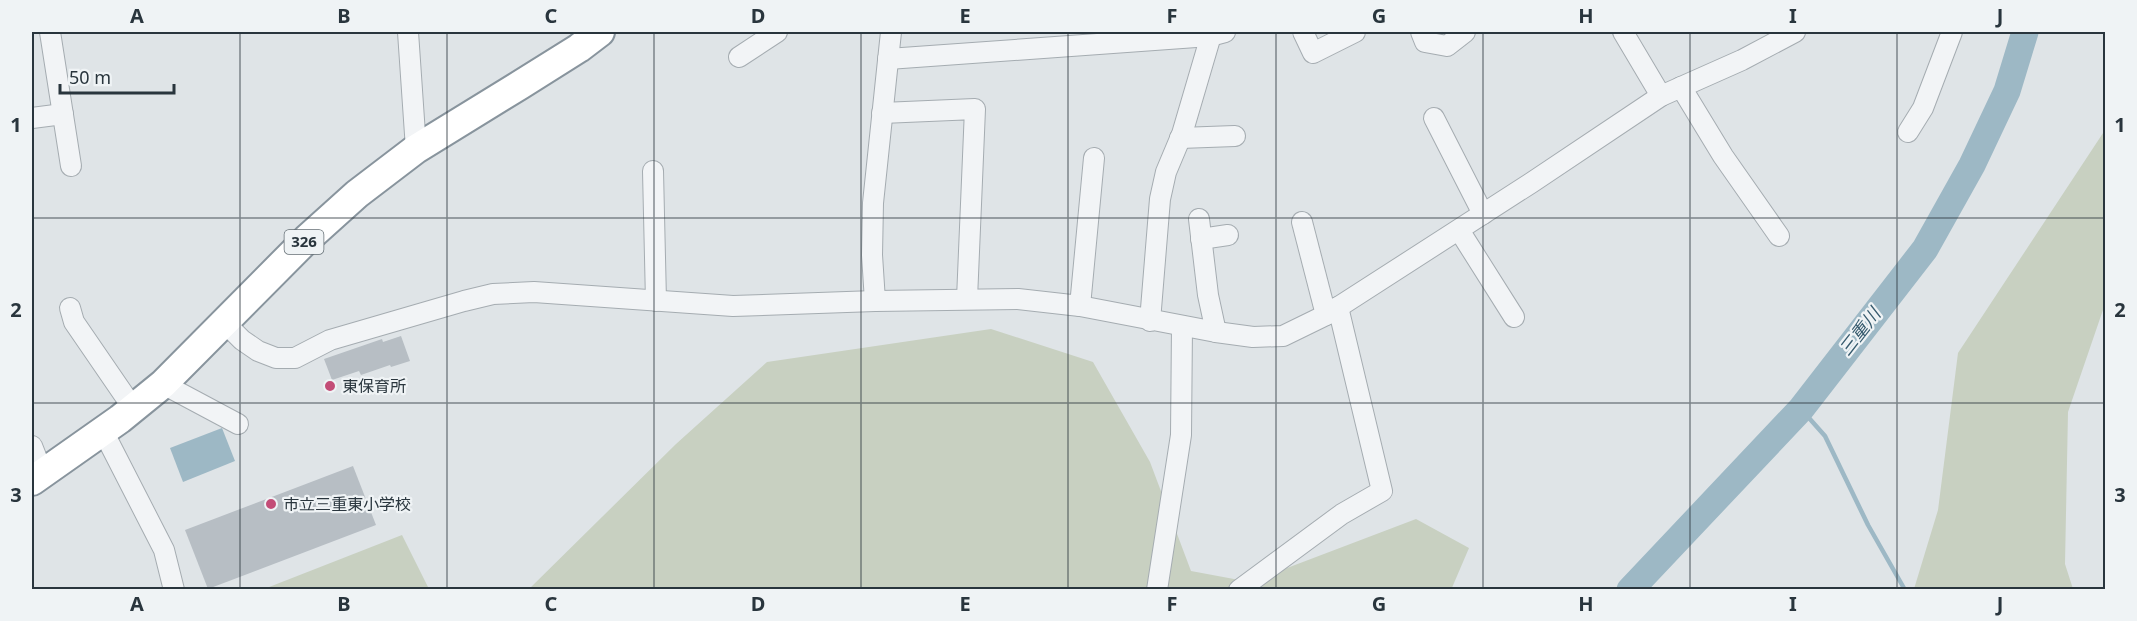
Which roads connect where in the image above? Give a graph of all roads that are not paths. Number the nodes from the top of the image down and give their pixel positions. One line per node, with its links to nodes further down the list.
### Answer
1 (50, 32): 20 (street)
2 (408, 32): 26 (street)
3 (600, 32): 26 (highway, 326)
4 (777, 32): 15 (street)
5 (891, 32): 16 (street)
6 (1303, 32): 7 (street)
7 (1355, 32)
8 (1421, 32): 9 (street)
9 (1466, 32)
10 (1623, 32): 18 (street)
11 (1795, 32): 17 (street)
12 (1952, 32): 23 (street)
13 (1215, 33): 14 (street); 25 (street)
14 (1121, 37): 16 (street)
15 (739, 57)
16 (888, 59): 19 (street)
17 (1681, 87): 18 (street); 35 (street)
18 (1661, 96): 30 (street)
19 (882, 113): 37 (street); 39 (street)
20 (63, 114): 21 (street); 28 (street)
21 (32, 118)
22 (1434, 118): 30 (street)
23 (1908, 132)
24 (1234, 136): 25 (street)
25 (1180, 138): 44 (street)
26 (416, 148): 45 (highway, 326)
27 (1094, 158): 40 (street)
28 (71, 166)
29 (653, 171): 38 (street)
30 (1483, 213): 33 (street)
31 (1199, 219): 36 (street)
32 (1302, 222): 42 (street)
33 (1459, 230): 42 (street); 43 (street)
34 (1228, 236): 36 (street)
35 (1779, 236)
36 (1201, 239): 47 (street)
37 (967, 299): 39 (street); 40 (street)
38 (656, 301): 39 (street); 45 (street)
39 (875, 301)
40 (1080, 306): 44 (street)
41 (70, 308): 49 (street)
42 (1332, 311): 47 (street); 56 (street)
43 (1514, 317)
44 (1150, 321): 46 (street)
45 (225, 322): 48 (highway, 326)
46 (1182, 326): 47 (street); 55 (street)
47 (1216, 332)
48 (163, 384): 49 (highway, 326); 50 (street)
49 (133, 408): 51 (highway, 326)
50 (238, 424)
51 (103, 431): 53 (highway, 326); 54 (street)
52 (32, 446): 53 (street)
53 (37, 477)
54 (174, 590)
55 (1157, 590)
56 (1239, 590)

